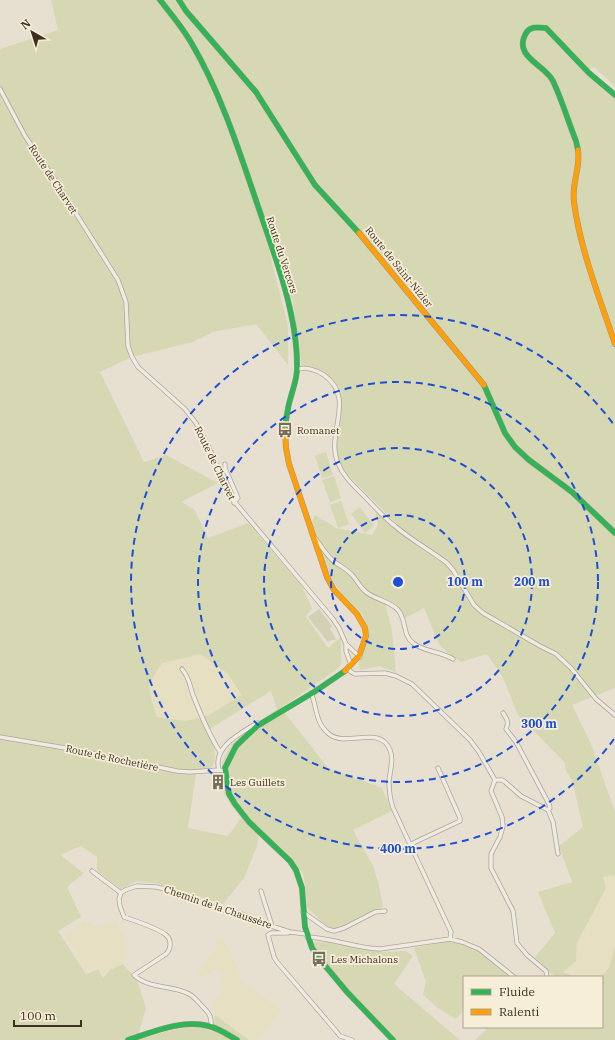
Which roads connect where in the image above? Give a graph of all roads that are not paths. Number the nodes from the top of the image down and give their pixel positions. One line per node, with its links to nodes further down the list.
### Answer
1 (160, 0): 6 (main road, Route du Vercors)
2 (179, 0): 9 (main road, Route de Saint-Nizier)
3 (0, 89): 8 (street, Route de Charvet)
4 (615, 96): 5 (main road)
5 (615, 344)
6 (298, 369): 10 (main road, Route du Vercors); 18 (street)
7 (225, 464): 8 (street)
8 (234, 503): 11 (street, Route de Charvet)
9 (615, 533)
10 (312, 535): 12 (main road, Route du Vercors); 13 (street)
11 (346, 644): 12 (street, Route de Charvet); 14 (street, Route de Charvet)
12 (360, 657): 14 (main road)
13 (453, 659)
14 (350, 666): 16 (main road); 25 (street)
15 (182, 669): 21 (street)
16 (311, 693): 19 (main road); 27 (street)
17 (504, 713): 26 (street)
18 (615, 715)
19 (262, 724): 21 (street); 24 (main road)
20 (0, 737): 23 (street, Route de Rochetière)
21 (220, 752): 23 (street)
22 (438, 768): 27 (street)
23 (219, 770): 24 (street, Route de Rochetière)
24 (225, 771): 33 (main road)
25 (495, 780): 26 (street); 39 (street)
26 (548, 810): 28 (street)
27 (411, 844): 37 (street)
28 (558, 854)
29 (92, 871): 31 (street)
30 (261, 891): 34 (street)
31 (122, 893): 34 (street, Chemin de la Chaussère); 40 (street)
32 (385, 911): 33 (street)
33 (303, 912): 36 (main road)
34 (272, 926): 35 (street, Chemin de la Chaussère)
35 (290, 932): 36 (street, Chemin de la Chaussère); 43 (street)
36 (306, 936): 37 (street, Chemin de la Chaussère); 44 (main road)
37 (450, 939): 38 (street)
38 (513, 976)
39 (547, 976)
40 (211, 1026): 41 (main road); 42 (main road)
41 (128, 1040)
42 (237, 1040)
43 (352, 1040)
44 (393, 1040)

